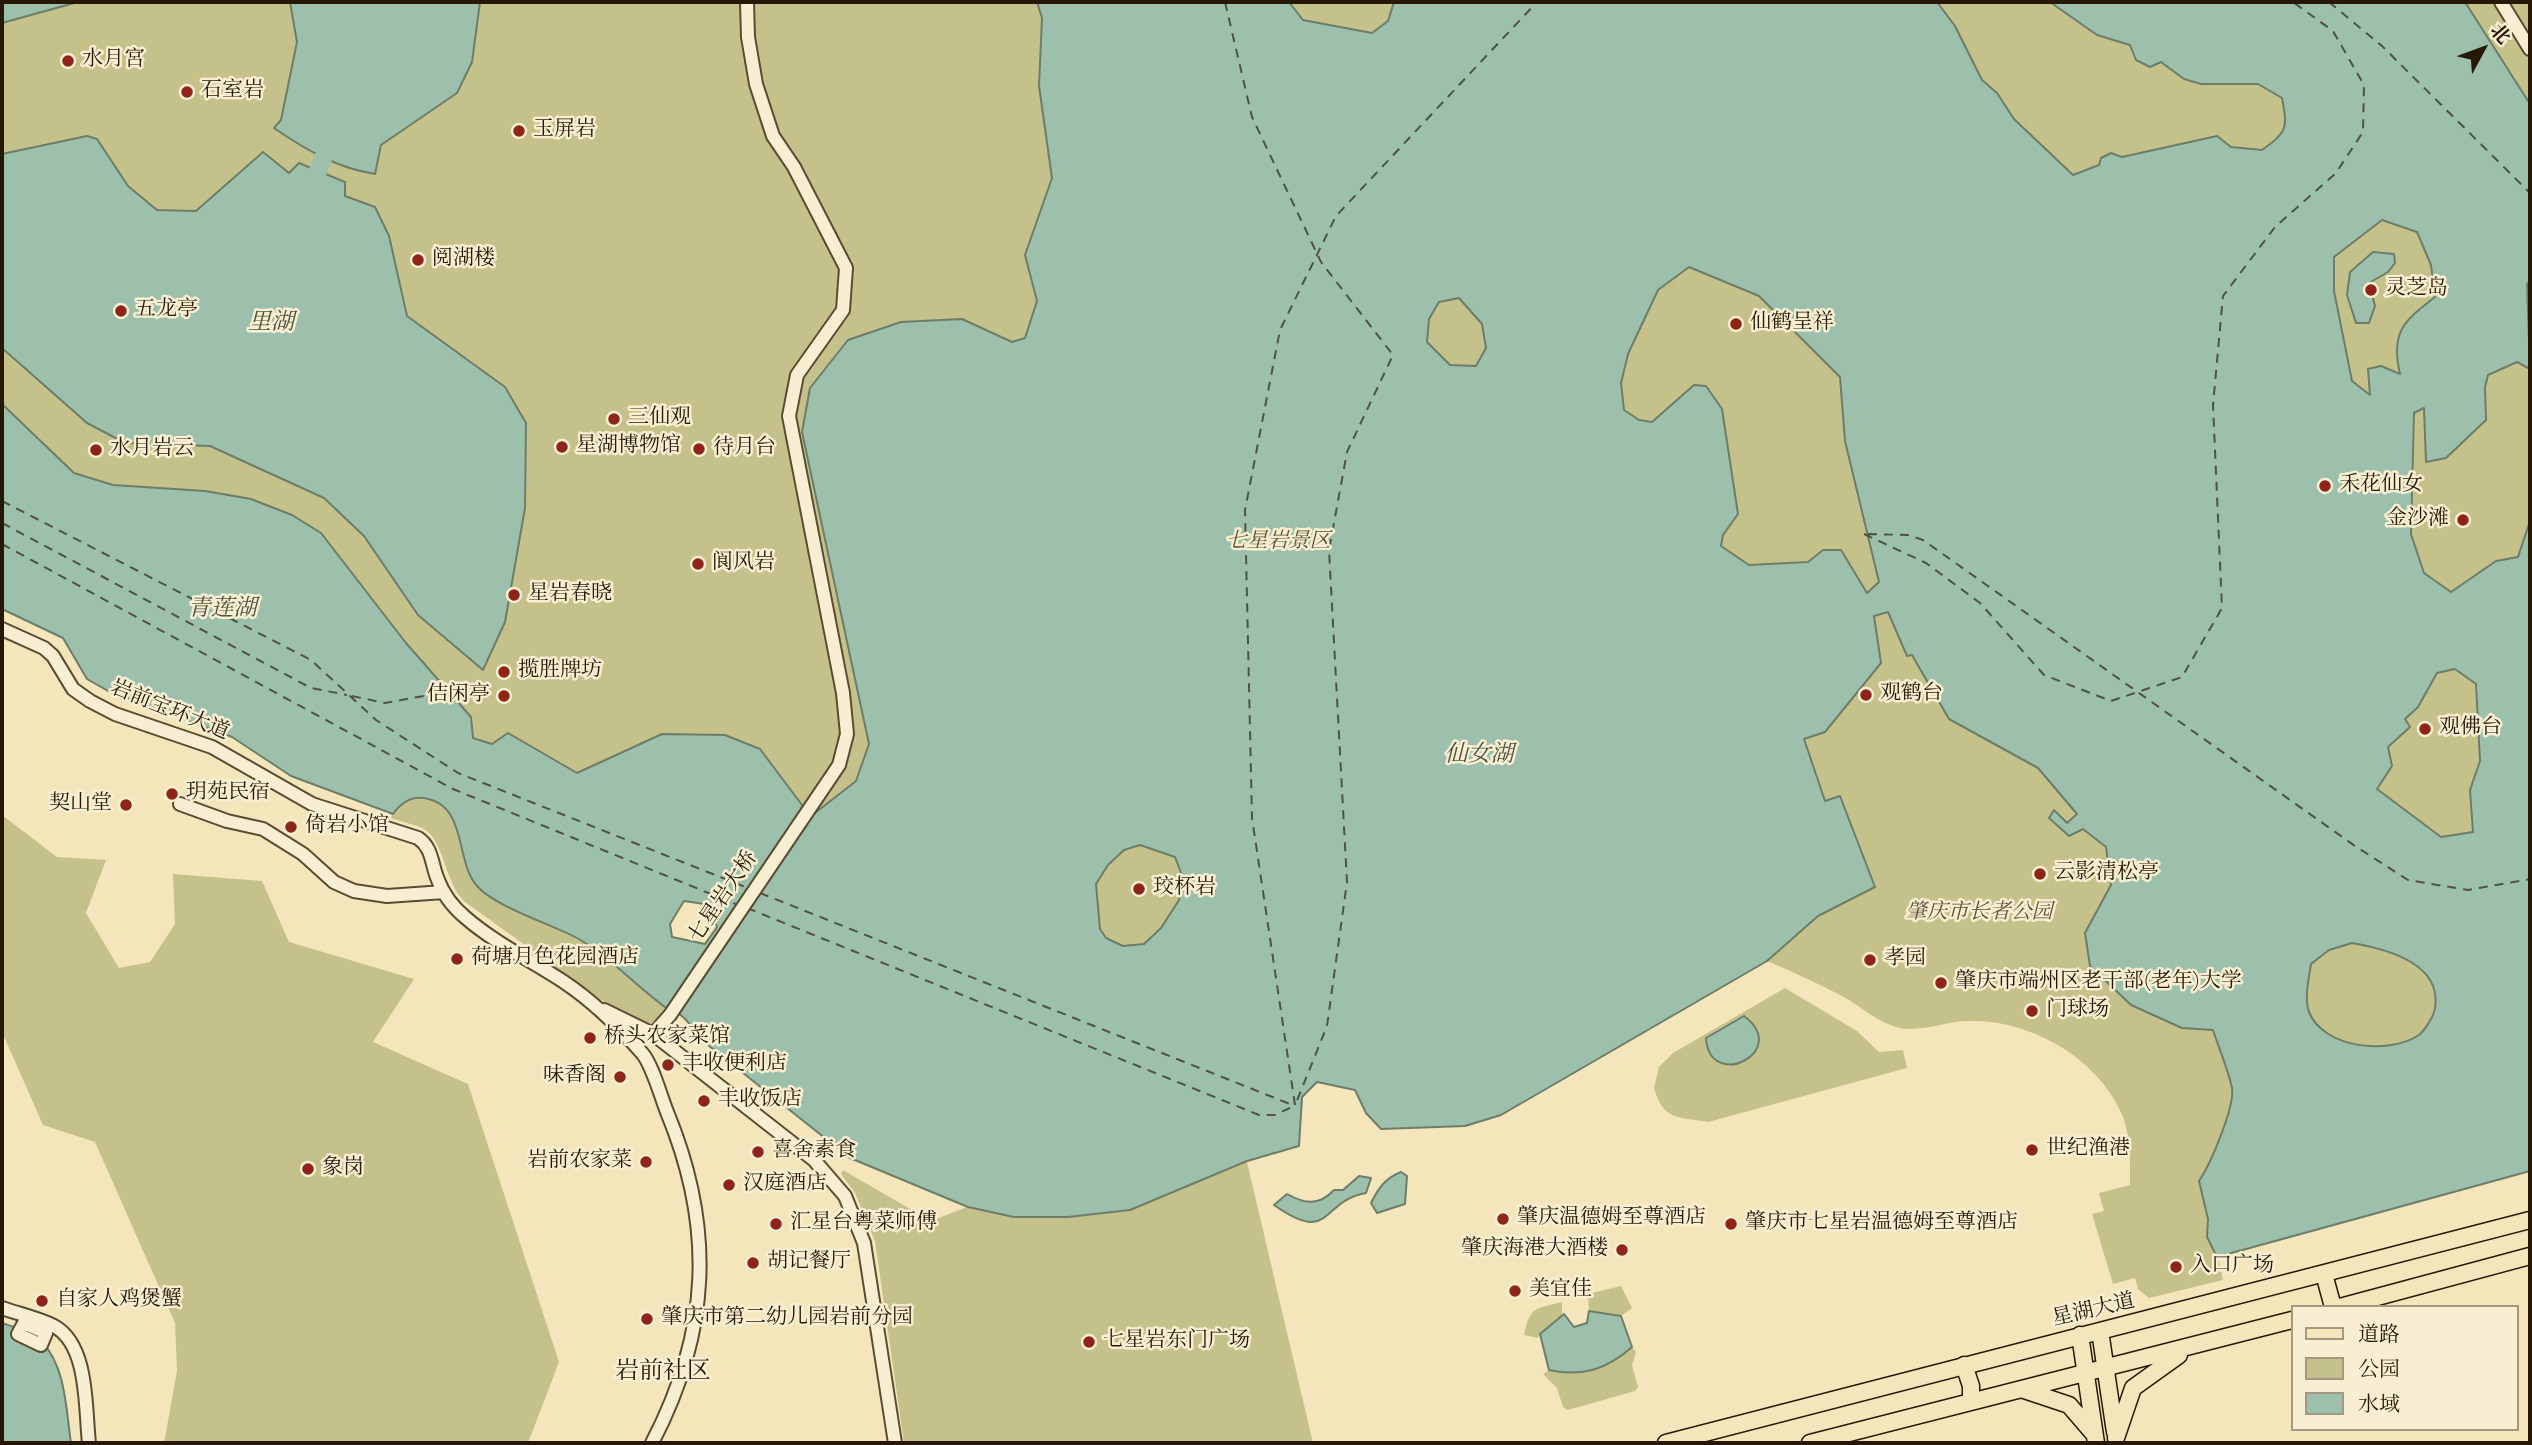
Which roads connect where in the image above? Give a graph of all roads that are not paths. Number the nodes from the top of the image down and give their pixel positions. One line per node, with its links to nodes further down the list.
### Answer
1 (747, 2): 8 (street, 七星岩大桥)
2 (2501, 2): 3 (street)
3 (2530, 49)
4 (2, 629): 6 (street, 岩前宝环大道)
5 (180, 804): 6 (street)
6 (444, 892): 7 (street)
7 (589, 1001): 8 (street); 9 (street)
8 (650, 1034): 9 (street); 9 (street, 七星岩大桥); 29 (street)
9 (640, 1051): 28 (street)
10 (2530, 1220): 12 (main road, 星湖大道)
11 (2530, 1256): 14 (main road)
12 (2324, 1274): 13 (main road); 17 (main road, 星湖大道)
13 (2332, 1305)
14 (2347, 1305)
15 (2, 1308): 27 (street)
16 (2290, 1321): 19 (main road)
17 (2099, 1331): 18 (main road, 星湖大道); 21 (main road)
18 (2080, 1335): 20 (main road, 星湖大道); 22 (main road)
19 (2187, 1349): 21 (main road); 26 (main road)
20 (1964, 1365): 24 (main road); 30 (main road, 星湖大道)
21 (2107, 1369): 22 (main road); 26 (main road)
22 (2087, 1374): 23 (main road); 25 (main road)
23 (2018, 1389): 24 (main road); 25 (main road)
24 (1971, 1400): 31 (main road)
25 (2096, 1439)
26 (2116, 1441)
27 (89, 1443)
28 (652, 1443)
29 (895, 1443)
30 (1666, 1443)
31 (1810, 1443)

